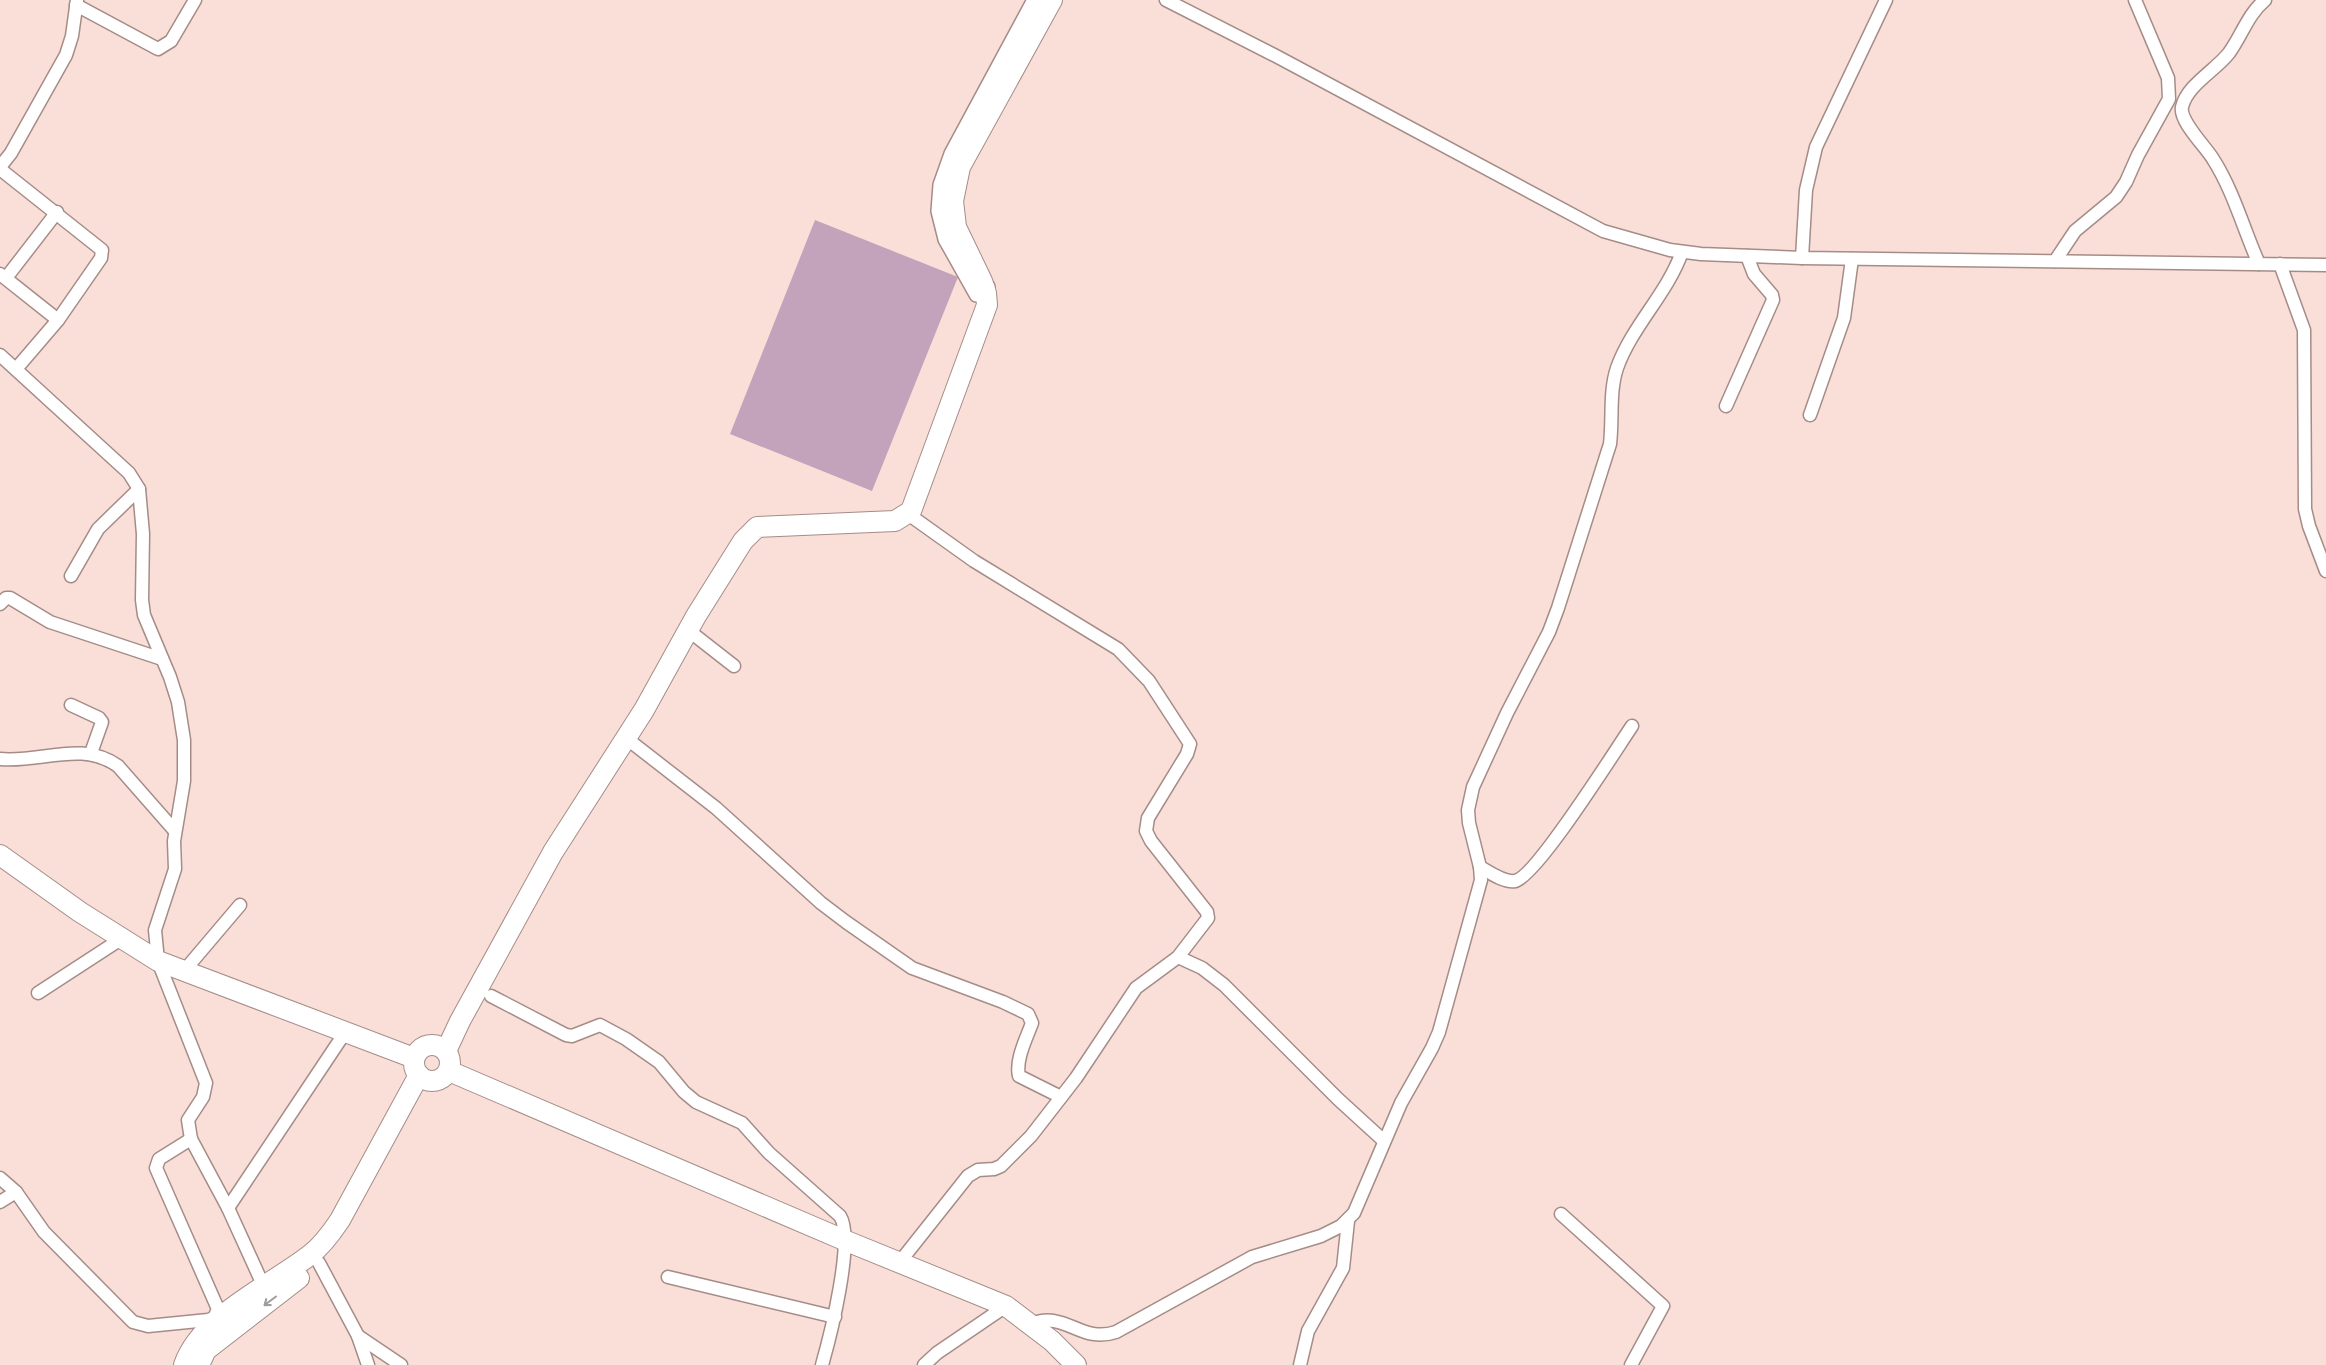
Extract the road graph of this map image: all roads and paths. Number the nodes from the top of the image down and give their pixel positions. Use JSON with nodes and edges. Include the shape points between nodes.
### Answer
{"nodes":[{"id":1,"x":194,"y":0,"type":"edge"},
{"id":2,"x":1035,"y":0,"type":"edge"},
{"id":3,"x":1041,"y":0,"type":"edge"},
{"id":4,"x":1052,"y":0,"type":"edge"},
{"id":5,"x":1058,"y":0,"type":"edge"},
{"id":6,"x":1166,"y":0,"type":"edge"},
{"id":7,"x":1886,"y":0,"type":"edge"},
{"id":8,"x":2135,"y":0,"type":"edge"},
{"id":9,"x":2265,"y":0,"type":"edge"},
{"id":10,"x":76,"y":2,"type":"edge"},
{"id":11,"x":0,"y":168,"type":"edge"},
{"id":12,"x":56,"y":212,"type":"junction"},
{"id":13,"x":1682,"y":252,"type":"junction"},
{"id":14,"x":1747,"y":256,"type":"junction"},
{"id":15,"x":1802,"y":258,"type":"junction"},
{"id":16,"x":1852,"y":259,"type":"junction"},
{"id":17,"x":2055,"y":261,"type":"junction"},
{"id":18,"x":2259,"y":264,"type":"junction"},
{"id":19,"x":2280,"y":264,"type":"junction"},
{"id":20,"x":2326,"y":265,"type":"edge"},
{"id":21,"x":3,"y":276,"type":"edge"},
{"id":22,"x":981,"y":289,"type":"junction"},
{"id":23,"x":58,"y":320,"type":"junction"},
{"id":24,"x":1,"y":359,"type":"edge"},
{"id":25,"x":16,"y":369,"type":"junction"},
{"id":26,"x":1726,"y":406,"type":"dead end"},
{"id":27,"x":1810,"y":416,"type":"dead end"},
{"id":28,"x":139,"y":489,"type":"junction"},
{"id":29,"x":908,"y":514,"type":"junction"},
{"id":30,"x":2326,"y":571,"type":"edge"},
{"id":31,"x":71,"y":576,"type":"dead end"},
{"id":32,"x":0,"y":604,"type":"edge"},
{"id":33,"x":688,"y":630,"type":"junction"},
{"id":34,"x":162,"y":660,"type":"junction"},
{"id":35,"x":734,"y":666,"type":"dead end"},
{"id":36,"x":71,"y":705,"type":"dead end"},
{"id":37,"x":1632,"y":726,"type":"dead end"},
{"id":38,"x":626,"y":738,"type":"junction"},
{"id":39,"x":91,"y":753,"type":"junction"},
{"id":40,"x":0,"y":759,"type":"edge"},
{"id":41,"x":175,"y":831,"type":"junction"},
{"id":42,"x":0,"y":855,"type":"edge"},
{"id":43,"x":1480,"y":867,"type":"junction"},
{"id":44,"x":240,"y":905,"type":"dead end"},
{"id":45,"x":121,"y":939,"type":"junction"},
{"id":46,"x":1178,"y":957,"type":"junction"},
{"id":47,"x":158,"y":961,"type":"junction"},
{"id":48,"x":184,"y":971,"type":"junction"},
{"id":49,"x":38,"y":992,"type":"dead end"},
{"id":50,"x":490,"y":996,"type":"dead end"},
{"id":51,"x":346,"y":1031,"type":"junction"},
{"id":52,"x":443,"y":1056,"type":"junction"},
{"id":53,"x":421,"y":1071,"type":"junction"},
{"id":54,"x":1061,"y":1096,"type":"junction"},
{"id":55,"x":191,"y":1139,"type":"junction"},
{"id":56,"x":1384,"y":1141,"type":"junction"},
{"id":57,"x":0,"y":1178,"type":"edge"},
{"id":58,"x":16,"y":1192,"type":"junction"},
{"id":59,"x":0,"y":1202,"type":"edge"},
{"id":60,"x":228,"y":1208,"type":"junction"},
{"id":61,"x":1561,"y":1214,"type":"dead end"},
{"id":62,"x":1348,"y":1220,"type":"junction"},
{"id":63,"x":844,"y":1240,"type":"junction"},
{"id":64,"x":899,"y":1262,"type":"junction"},
{"id":65,"x":319,"y":1263,"type":"junction"},
{"id":66,"x":668,"y":1277,"type":"dead end"},
{"id":67,"x":264,"y":1287,"type":"junction"},
{"id":68,"x":1006,"y":1306,"type":"junction"},
{"id":69,"x":835,"y":1317,"type":"junction"},
{"id":70,"x":1031,"y":1324,"type":"junction"},
{"id":71,"x":358,"y":1336,"type":"junction"},
{"id":72,"x":184,"y":1365,"type":"edge"},
{"id":73,"x":199,"y":1365,"type":"edge"},
{"id":74,"x":368,"y":1365,"type":"edge"},
{"id":75,"x":401,"y":1365,"type":"edge"},
{"id":76,"x":822,"y":1365,"type":"edge"},
{"id":77,"x":924,"y":1365,"type":"edge"},
{"id":78,"x":1076,"y":1365,"type":"edge"},
{"id":79,"x":1300,"y":1365,"type":"edge"},
{"id":80,"x":1631,"y":1365,"type":"edge"}],
"edges":[{"from":1,"to":10,"type":"street","via":[[171,41],[158,49]]},
{"from":2,"to":22,"type":"street","via":[[952,154],[941,185],[939,211],[946,239]]},
{"from":3,"to":22,"type":"main road","via":[[953,164],[948,180],[945,215],[949,231]]},
{"from":4,"to":22,"type":"main road","via":[[960,167],[953,201],[956,227]]},
{"from":5,"to":22,"type":"street","via":[[970,162],[964,181],[961,221],[986,273]]},
{"from":6,"to":13,"type":"street","via":[[1603,231]]},
{"from":7,"to":15,"type":"street","via":[[1816,147],[1806,190]]},
{"from":8,"to":17,"type":"street","via":[[2168,78],[2169,99],[2116,197],[2074,231]]},
{"from":9,"to":18,"type":"street","via":[[2255,8],[2227,55],[2190,93],[2182,107],[2186,122],[2214,160]]},
{"from":10,"to":11,"type":"street","via":[[66,55],[12,153]]},
{"from":11,"to":12,"type":"street"},
{"from":12,"to":21,"type":"street"},
{"from":12,"to":23,"type":"street","via":[[100,246],[103,254]]},
{"from":13,"to":14,"type":"street"},
{"from":13,"to":43,"type":"street","via":[[1666,286],[1618,366],[1613,388],[1610,444],[1558,608],[1473,787],[1469,823]]},
{"from":14,"to":15,"type":"street"},
{"from":14,"to":26,"type":"street","via":[[1754,274],[1773,300]]},
{"from":15,"to":16,"type":"street"},
{"from":16,"to":17,"type":"street"},
{"from":16,"to":27,"type":"street","via":[[1844,318]]},
{"from":17,"to":18,"type":"street"},
{"from":18,"to":19,"type":"street"},
{"from":19,"to":20,"type":"street"},
{"from":19,"to":30,"type":"street","via":[[2304,330],[2306,509]]},
{"from":21,"to":23,"type":"street"},
{"from":22,"to":29,"type":"main road","via":[[987,304]]},
{"from":22,"to":52,"type":"main road","via":[[973,320],[905,496],[889,508],[768,514],[751,519],[736,532],[539,853]]},
{"from":23,"to":25,"type":"street"},
{"from":24,"to":25,"type":"street"},
{"from":25,"to":28,"type":"street","via":[[129,473]]},
{"from":28,"to":31,"type":"street","via":[[98,529]]},
{"from":28,"to":34,"type":"street","via":[[142,600],[147,623]]},
{"from":29,"to":33,"type":"main road","via":[[895,520],[757,527],[743,541]]},
{"from":29,"to":46,"type":"street","via":[[974,560],[1118,649],[1149,681],[1188,739],[1187,754],[1146,825],[1151,841],[1207,912],[1207,921]]},
{"from":32,"to":34,"type":"street","via":[[10,598],[50,622]]},
{"from":33,"to":35,"type":"street"},
{"from":33,"to":38,"type":"main road"},
{"from":34,"to":41,"type":"street","via":[[178,702],[184,740],[184,780]]},
{"from":36,"to":39,"type":"street","via":[[102,722]]},
{"from":37,"to":43,"type":"street","via":[[1528,874],[1510,881]]},
{"from":38,"to":52,"type":"main road","via":[[553,852]]},
{"from":38,"to":54,"type":"street","via":[[716,808],[821,903],[912,968],[1028,1014],[1032,1022],[1019,1076]]},
{"from":39,"to":40,"type":"street","via":[[28,760]]},
{"from":39,"to":41,"type":"street","via":[[118,766]]},
{"from":41,"to":47,"type":"street","via":[[175,869],[156,930]]},
{"from":42,"to":45,"type":"main road"},
{"from":43,"to":56,"type":"street","via":[[1478,892],[1439,1032]]},
{"from":44,"to":48,"type":"street"},
{"from":45,"to":47,"type":"main road"},
{"from":45,"to":49,"type":"street"},
{"from":46,"to":54,"type":"street","via":[[1136,988]]},
{"from":46,"to":56,"type":"street","via":[[1202,968],[1224,985]]},
{"from":47,"to":48,"type":"main road"},
{"from":47,"to":55,"type":"street","via":[[206,1083],[203,1097],[188,1120]]},
{"from":48,"to":51,"type":"main road"},
{"from":50,"to":63,"type":"street","via":[[566,1035],[572,1036],[600,1025],[626,1039],[659,1062],[696,1102],[742,1123],[769,1153],[840,1216],[844,1222]]},
{"from":51,"to":53,"type":"main road"},
{"from":51,"to":60,"type":"street"},
{"from":52,"to":53,"type":"main road","via":[[438,1080]]},
{"from":52,"to":53,"type":"main road","via":[[422,1048]]},
{"from":52,"to":63,"type":"main road"},
{"from":53,"to":65,"type":"main road","via":[[358,1214],[330,1255]]},
{"from":53,"to":67,"type":"main road","via":[[327,1238],[312,1254]]},
{"from":54,"to":64,"type":"street","via":[[1001,1166],[978,1170],[968,1176]]},
{"from":55,"to":58,"type":"street","via":[[159,1159],[156,1168],[218,1309],[214,1318],[208,1320],[148,1326],[132,1322],[44,1232]]},
{"from":55,"to":60,"type":"street"},
{"from":56,"to":62,"type":"street","via":[[1354,1213]]},
{"from":57,"to":58,"type":"street"},
{"from":58,"to":59,"type":"street"},
{"from":60,"to":67,"type":"street"},
{"from":61,"to":80,"type":"street","via":[[1663,1306]]},
{"from":62,"to":70,"type":"street","via":[[1321,1236],[1252,1257],[1111,1334],[1088,1334],[1049,1318]]},
{"from":62,"to":79,"type":"street","via":[[1340,1275],[1308,1331]]},
{"from":63,"to":64,"type":"main road"},
{"from":63,"to":69,"type":"street"},
{"from":64,"to":68,"type":"main road"},
{"from":65,"to":71,"type":"street"},
{"from":65,"to":73,"type":"main road","one_way":true,"via":[[206,1350]]},
{"from":66,"to":69,"type":"street"},
{"from":67,"to":72,"type":"main road","via":[[198,1337]]},
{"from":68,"to":70,"type":"main road"},
{"from":68,"to":77,"type":"street"},
{"from":69,"to":76,"type":"street"},
{"from":70,"to":78,"type":"main road"},
{"from":71,"to":74,"type":"street"},
{"from":71,"to":75,"type":"street"}]}
